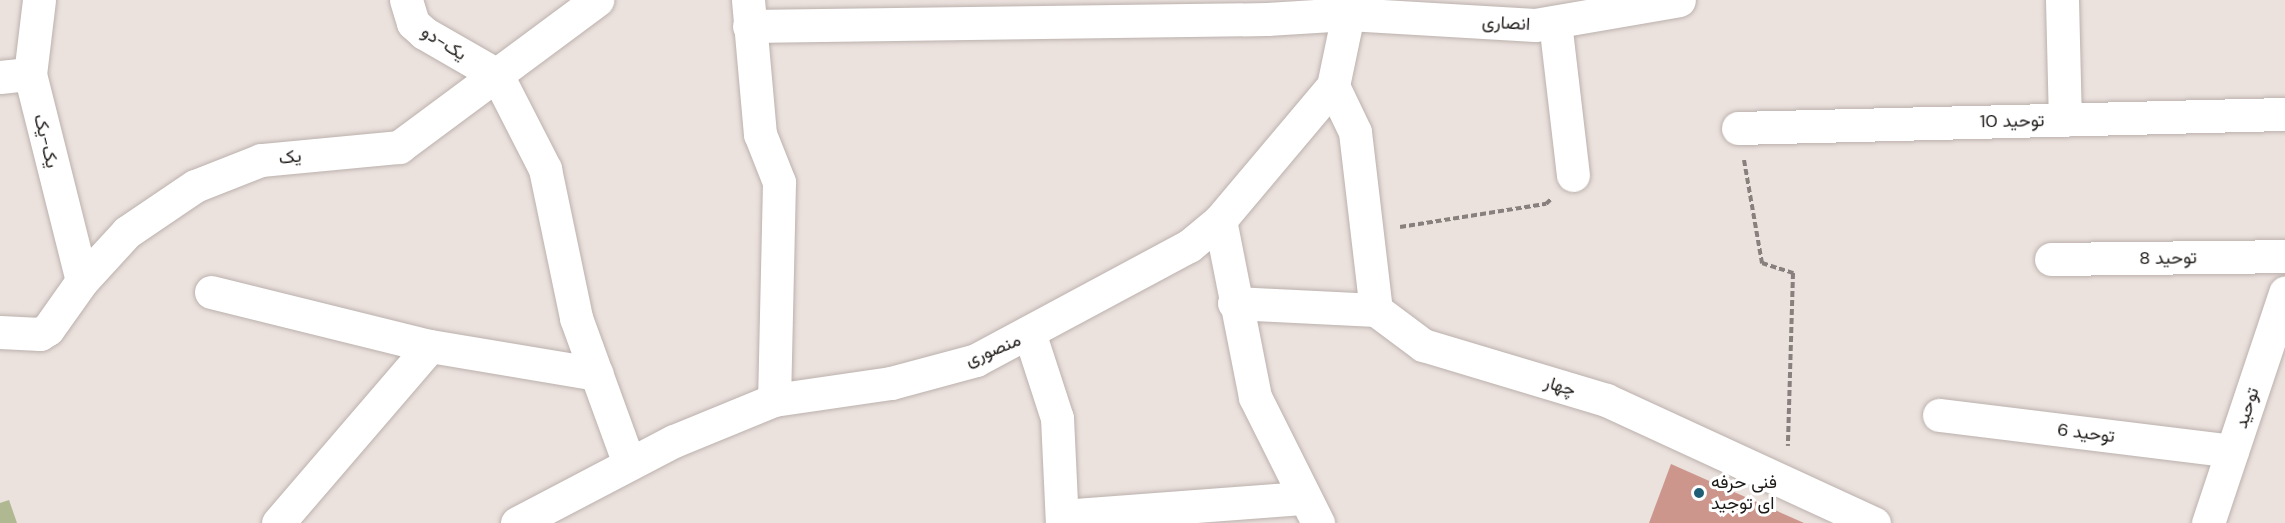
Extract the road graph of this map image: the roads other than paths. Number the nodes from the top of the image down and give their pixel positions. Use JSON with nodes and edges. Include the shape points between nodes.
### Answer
{"nodes":[{"id":1,"x":39,"y":0,"type":"edge"},
{"id":2,"x":406,"y":0,"type":"edge"},
{"id":3,"x":597,"y":0,"type":"edge"},
{"id":4,"x":1679,"y":0,"type":"edge"},
{"id":5,"x":2062,"y":0,"type":"edge"},
{"id":6,"x":1350,"y":5,"type":"edge"},
{"id":7,"x":1001,"y":11,"type":"edge"},
{"id":8,"x":749,"y":13,"type":"edge"},
{"id":9,"x":1555,"y":22,"type":"junction"},
{"id":10,"x":497,"y":75,"type":"junction"},
{"id":11,"x":15,"y":76,"type":"edge"},
{"id":12,"x":1333,"y":86,"type":"junction"},
{"id":13,"x":2285,"y":114,"type":"edge"},
{"id":14,"x":2065,"y":120,"type":"junction"},
{"id":15,"x":1738,"y":128,"type":"road end"},
{"id":16,"x":1573,"y":176,"type":"road end"},
{"id":17,"x":1220,"y":220,"type":"junction"},
{"id":18,"x":2285,"y":256,"type":"edge"},
{"id":19,"x":2051,"y":259,"type":"dead end"},
{"id":20,"x":82,"y":281,"type":"junction"},
{"id":21,"x":211,"y":292,"type":"dead end"},
{"id":22,"x":2285,"y":293,"type":"edge"},
{"id":23,"x":1234,"y":303,"type":"junction"},
{"id":24,"x":1376,"y":310,"type":"junction"},
{"id":25,"x":2280,"y":326,"type":"edge"},
{"id":26,"x":0,"y":332,"type":"edge"},
{"id":27,"x":1030,"y":336,"type":"junction"},
{"id":28,"x":430,"y":346,"type":"junction"},
{"id":29,"x":597,"y":374,"type":"junction"},
{"id":30,"x":774,"y":400,"type":"junction"},
{"id":31,"x":1939,"y":415,"type":"dead end"},
{"id":32,"x":2232,"y":451,"type":"junction"},
{"id":33,"x":629,"y":464,"type":"junction"},
{"id":34,"x":1310,"y":510,"type":"edge"},
{"id":35,"x":560,"y":512,"type":"edge"},
{"id":36,"x":1062,"y":519,"type":"edge"},
{"id":37,"x":278,"y":523,"type":"edge"},
{"id":38,"x":517,"y":523,"type":"edge"},
{"id":39,"x":1874,"y":523,"type":"edge"},
{"id":40,"x":2208,"y":523,"type":"edge"}],
"edges":[{"from":1,"to":11,"type":"street","name":"یک-یک"},
{"from":2,"to":10,"type":"street","name":"یک-دو","via":[[412,23],[424,33]]},
{"from":3,"to":10,"type":"street","name":"یک"},
{"from":4,"to":9,"type":"street","name":"انصاری"},
{"from":5,"to":14,"type":"street"},
{"from":6,"to":7,"type":"street","name":"انصاری"},
{"from":6,"to":9,"type":"street","name":"انصاری"},
{"from":6,"to":12,"type":"street","name":"منصوری"},
{"from":7,"to":8,"type":"street","name":"انصاری"},
{"from":8,"to":30,"type":"street","via":[[760,134],[779,182]]},
{"from":9,"to":16,"type":"street"},
{"from":10,"to":20,"type":"street","name":"یک","via":[[388,152],[261,160],[195,186],[127,232]]},
{"from":10,"to":29,"type":"street","via":[[545,169],[576,318]]},
{"from":11,"to":20,"type":"street","name":"یک-یک"},
{"from":12,"to":17,"type":"street","name":"منصوری"},
{"from":12,"to":24,"type":"street","via":[[1355,132]]},
{"from":13,"to":14,"type":"street","name":"توحید 10"},
{"from":14,"to":15,"type":"street","name":"توحید 10"},
{"from":17,"to":23,"type":"street"},
{"from":17,"to":27,"type":"street","name":"منصوری","via":[[1189,246]]},
{"from":18,"to":19,"type":"street","name":"توحید 8"},
{"from":20,"to":26,"type":"street","name":"یک","via":[[48,329],[40,334]]},
{"from":21,"to":28,"type":"street"},
{"from":22,"to":25,"type":"street","name":"توحید"},
{"from":23,"to":24,"type":"street"},
{"from":23,"to":34,"type":"street","via":[[1255,397]]},
{"from":24,"to":39,"type":"street","name":"چهار","via":[[1423,345],[1606,400]]},
{"from":25,"to":32,"type":"street","name":"توحید"},
{"from":27,"to":30,"type":"street","name":"منصوری","via":[[976,360],[891,383]]},
{"from":27,"to":36,"type":"street","via":[[1057,418]]},
{"from":28,"to":29,"type":"street"},
{"from":28,"to":37,"type":"street"},
{"from":29,"to":33,"type":"street"},
{"from":30,"to":33,"type":"street","name":"منصوری"},
{"from":31,"to":32,"type":"street","name":"توحید 6"},
{"from":32,"to":40,"type":"street","name":"توحید"},
{"from":33,"to":35,"type":"street","name":"منصوری"},
{"from":34,"to":36,"type":"street"},
{"from":35,"to":38,"type":"street","name":"منصوری"}]}
